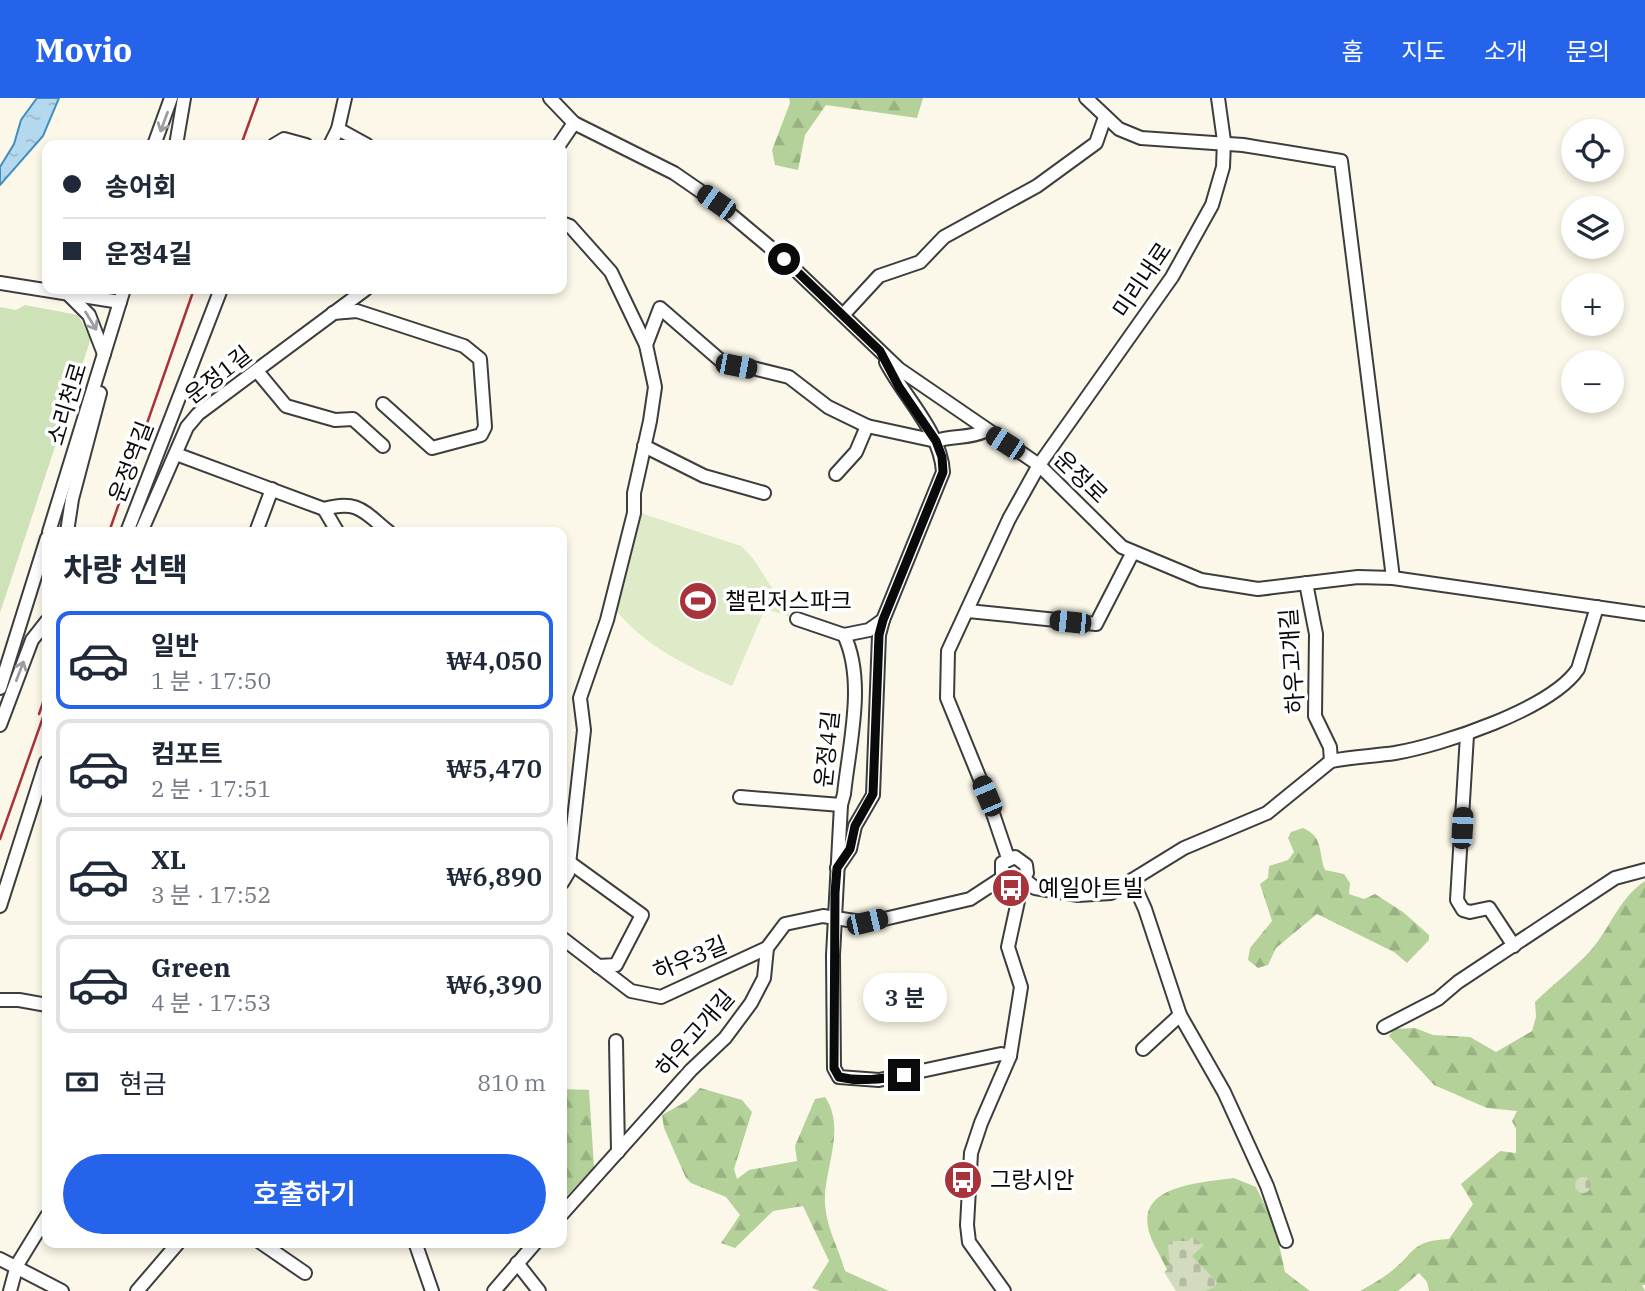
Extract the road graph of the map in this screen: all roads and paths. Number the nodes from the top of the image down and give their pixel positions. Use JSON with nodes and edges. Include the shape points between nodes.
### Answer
{"nodes":[{"id":1,"x":171,"y":98,"type":"edge"},
{"id":2,"x":184,"y":98,"type":"edge"},
{"id":3,"x":345,"y":98,"type":"edge"},
{"id":4,"x":550,"y":98,"type":"edge"},
{"id":5,"x":1086,"y":98,"type":"edge"},
{"id":6,"x":1218,"y":98,"type":"edge"},
{"id":7,"x":1105,"y":117,"type":"junction"},
{"id":8,"x":574,"y":123,"type":"junction"},
{"id":9,"x":338,"y":129,"type":"junction"},
{"id":10,"x":156,"y":140,"type":"edge"},
{"id":11,"x":177,"y":140,"type":"edge"},
{"id":12,"x":332,"y":140,"type":"edge"},
{"id":13,"x":358,"y":140,"type":"edge"},
{"id":14,"x":562,"y":140,"type":"edge"},
{"id":15,"x":1224,"y":144,"type":"junction"},
{"id":16,"x":567,"y":225,"type":"edge"},
{"id":17,"x":0,"y":283,"type":"edge"},
{"id":18,"x":42,"y":290,"type":"edge"},
{"id":19,"x":68,"y":294,"type":"joint"},
{"id":20,"x":219,"y":294,"type":"edge"},
{"id":21,"x":359,"y":294,"type":"edge"},
{"id":22,"x":122,"y":295,"type":"edge"},
{"id":23,"x":333,"y":313,"type":"junction"},
{"id":24,"x":843,"y":315,"type":"junction"},
{"id":25,"x":113,"y":324,"type":"junction"},
{"id":26,"x":646,"y":345,"type":"junction"},
{"id":27,"x":880,"y":351,"type":"junction"},
{"id":28,"x":104,"y":354,"type":"junction"},
{"id":29,"x":257,"y":371,"type":"junction"},
{"id":30,"x":383,"y":404,"type":"dead end"},
{"id":31,"x":867,"y":426,"type":"junction"},
{"id":32,"x":985,"y":430,"type":"junction"},
{"id":33,"x":936,"y":441,"type":"junction"},
{"id":34,"x":383,"y":446,"type":"dead end"},
{"id":35,"x":644,"y":446,"type":"junction"},
{"id":36,"x":176,"y":454,"type":"junction"},
{"id":37,"x":1039,"y":465,"type":"junction"},
{"id":38,"x":836,"y":474,"type":"dead end"},
{"id":39,"x":272,"y":489,"type":"junction"},
{"id":40,"x":764,"y":493,"type":"dead end"},
{"id":41,"x":324,"y":509,"type":"junction"},
{"id":42,"x":51,"y":527,"type":"edge"},
{"id":43,"x":68,"y":527,"type":"edge"},
{"id":44,"x":129,"y":527,"type":"edge"},
{"id":45,"x":143,"y":527,"type":"edge"},
{"id":46,"x":258,"y":527,"type":"edge"},
{"id":47,"x":335,"y":527,"type":"edge"},
{"id":48,"x":383,"y":527,"type":"edge"},
{"id":49,"x":1133,"y":552,"type":"junction"},
{"id":50,"x":42,"y":554,"type":"edge"},
{"id":51,"x":1393,"y":578,"type":"junction"},
{"id":52,"x":1306,"y":583,"type":"junction"},
{"id":53,"x":1597,"y":607,"type":"junction"},
{"id":54,"x":968,"y":611,"type":"junction"},
{"id":55,"x":1645,"y":614,"type":"edge"},
{"id":56,"x":797,"y":619,"type":"dead end"},
{"id":57,"x":883,"y":620,"type":"junction"},
{"id":58,"x":42,"y":627,"type":"edge"},
{"id":59,"x":844,"y":635,"type":"junction"},
{"id":60,"x":0,"y":688,"type":"edge"},
{"id":61,"x":0,"y":726,"type":"edge"},
{"id":62,"x":1467,"y":735,"type":"junction"},
{"id":63,"x":1331,"y":761,"type":"junction"},
{"id":64,"x":42,"y":777,"type":"edge"},
{"id":65,"x":740,"y":797,"type":"dead end"},
{"id":66,"x":841,"y":805,"type":"junction"},
{"id":67,"x":1008,"y":858,"type":"junction"},
{"id":68,"x":569,"y":862,"type":"junction"},
{"id":69,"x":567,"y":868,"type":"edge"},
{"id":70,"x":837,"y":868,"type":"junction"},
{"id":71,"x":1645,"y":870,"type":"edge"},
{"id":72,"x":1002,"y":878,"type":"junction"},
{"id":73,"x":1132,"y":880,"type":"junction"},
{"id":74,"x":1020,"y":881,"type":"junction"},
{"id":75,"x":1,"y":903,"type":"edge"},
{"id":76,"x":834,"y":918,"type":"junction"},
{"id":77,"x":567,"y":943,"type":"edge"},
{"id":78,"x":1514,"y":946,"type":"junction"},
{"id":79,"x":767,"y":948,"type":"junction"},
{"id":80,"x":598,"y":966,"type":"junction"},
{"id":81,"x":0,"y":1000,"type":"edge"},
{"id":82,"x":42,"y":1004,"type":"edge"},
{"id":83,"x":1180,"y":1015,"type":"junction"},
{"id":84,"x":1384,"y":1027,"type":"dead end"},
{"id":85,"x":616,"y":1041,"type":"dead end"},
{"id":86,"x":1143,"y":1049,"type":"dead end"},
{"id":87,"x":1010,"y":1056,"type":"junction"},
{"id":88,"x":618,"y":1152,"type":"junction"},
{"id":89,"x":567,"y":1208,"type":"edge"},
{"id":90,"x":42,"y":1224,"type":"edge"},
{"id":91,"x":1286,"y":1241,"type":"dead end"},
{"id":92,"x":174,"y":1248,"type":"edge"},
{"id":93,"x":269,"y":1248,"type":"edge"},
{"id":94,"x":417,"y":1248,"type":"edge"},
{"id":95,"x":531,"y":1248,"type":"edge"},
{"id":96,"x":0,"y":1259,"type":"edge"},
{"id":97,"x":517,"y":1263,"type":"junction"},
{"id":98,"x":17,"y":1265,"type":"junction"},
{"id":99,"x":305,"y":1273,"type":"dead end"},
{"id":100,"x":10,"y":1291,"type":"edge"},
{"id":101,"x":62,"y":1291,"type":"edge"},
{"id":102,"x":137,"y":1291,"type":"edge"},
{"id":103,"x":432,"y":1291,"type":"edge"},
{"id":104,"x":494,"y":1291,"type":"edge"},
{"id":105,"x":539,"y":1291,"type":"edge"},
{"id":106,"x":1004,"y":1291,"type":"edge"}],
"edges":[{"from":1,"to":10,"type":"street","one_way":true},
{"from":2,"to":11,"type":"street"},
{"from":3,"to":9,"type":"street"},
{"from":4,"to":8,"type":"street","name":"운정로"},
{"from":5,"to":7,"type":"street"},
{"from":6,"to":15,"type":"street","name":"미리내로"},
{"from":7,"to":15,"type":"street","via":[[1119,129],[1142,138]]},
{"from":7,"to":24,"type":"street","via":[[1096,143],[1037,186],[944,237],[920,262],[879,276]]},
{"from":8,"to":14,"type":"street"},
{"from":8,"to":24,"type":"street","name":"운정로","via":[[674,173],[716,202]]},
{"from":9,"to":12,"type":"street"},
{"from":9,"to":13,"type":"street"},
{"from":15,"to":37,"type":"street","name":"미리내로","via":[[1212,205],[1196,237]]},
{"from":15,"to":51,"type":"street","via":[[1341,162]]},
{"from":16,"to":26,"type":"street","via":[[611,272]]},
{"from":17,"to":18,"type":"street"},
{"from":19,"to":22,"type":"street"},
{"from":19,"to":28,"type":"street","one_way":true,"via":[[89,315]]},
{"from":20,"to":44,"type":"street","name":"운정역길"},
{"from":21,"to":23,"type":"street","name":"운정1길"},
{"from":22,"to":25,"type":"street","name":"소리천로"},
{"from":23,"to":29,"type":"street","name":"운정1길"},
{"from":23,"to":30,"type":"street","via":[[357,311],[464,346],[480,359],[485,427],[481,435],[432,448]]},
{"from":24,"to":27,"type":"street","name":"운정로"},
{"from":25,"to":28,"type":"street","name":"소리천로"},
{"from":25,"to":43,"type":"street"},
{"from":26,"to":31,"type":"street","via":[[660,308],[720,360],[789,377],[828,407]]},
{"from":26,"to":35,"type":"street","via":[[655,387]]},
{"from":27,"to":32,"type":"street","name":"운정로"},
{"from":27,"to":33,"type":"street","name":"운정4길"},
{"from":28,"to":42,"type":"street","name":"소리천로"},
{"from":29,"to":34,"type":"street","via":[[286,406],[335,420],[353,419]]},
{"from":29,"to":36,"type":"street","name":"운정1길","via":[[198,414]]},
{"from":31,"to":33,"type":"street"},
{"from":31,"to":38,"type":"street","via":[[856,452]]},
{"from":32,"to":33,"type":"street"},
{"from":32,"to":37,"type":"street","name":"운정로"},
{"from":33,"to":57,"type":"street","name":"운정4길","via":[[943,472]]},
{"from":35,"to":40,"type":"street","via":[[704,476]]},
{"from":35,"to":68,"type":"street","via":[[634,513],[607,620],[580,698],[583,751]]},
{"from":36,"to":39,"type":"street"},
{"from":36,"to":45,"type":"street","name":"운정1길"},
{"from":37,"to":49,"type":"street","name":"운정로","via":[[1122,547]]},
{"from":37,"to":54,"type":"street","name":"미리내로"},
{"from":39,"to":41,"type":"street"},
{"from":39,"to":46,"type":"street"},
{"from":41,"to":47,"type":"street"},
{"from":41,"to":48,"type":"street","via":[[356,505]]},
{"from":49,"to":52,"type":"street","name":"운정로","via":[[1201,580],[1258,589]]},
{"from":49,"to":54,"type":"street","via":[[1096,624]]},
{"from":50,"to":60,"type":"street"},
{"from":51,"to":52,"type":"street","name":"운정로"},
{"from":51,"to":53,"type":"street","name":"운정로"},
{"from":52,"to":63,"type":"street","name":"하우고개길","via":[[1315,634],[1315,716],[1330,747]]},
{"from":53,"to":55,"type":"street","name":"운정로"},
{"from":53,"to":62,"type":"street","via":[[1572,677],[1526,709]]},
{"from":54,"to":67,"type":"street","name":"미리내로","via":[[948,651],[947,698]]},
{"from":56,"to":59,"type":"street"},
{"from":57,"to":59,"type":"street","via":[[869,630]]},
{"from":57,"to":70,"type":"street","name":"운정4길","via":[[873,794]]},
{"from":61,"to":58,"type":"street","one_way":true,"via":[[32,640]]},
{"from":59,"to":66,"type":"street","name":"운정4길","via":[[853,654],[854,691]]},
{"from":62,"to":63,"type":"street","via":[[1397,752]]},
{"from":62,"to":78,"type":"street","via":[[1457,900],[1470,912],[1489,908]]},
{"from":63,"to":73,"type":"street","via":[[1267,813],[1184,848]]},
{"from":64,"to":75,"type":"street"},
{"from":65,"to":66,"type":"street"},
{"from":66,"to":70,"type":"street","name":"운정4길"},
{"from":67,"to":72,"type":"street","via":[[1002,863]]},
{"from":67,"to":74,"type":"street","via":[[1026,865]]},
{"from":68,"to":69,"type":"street"},
{"from":68,"to":80,"type":"street","via":[[642,915],[616,965]]},
{"from":70,"to":76,"type":"street","name":"운정4길"},
{"from":71,"to":78,"type":"street","via":[[1615,878]]},
{"from":72,"to":74,"type":"street"},
{"from":72,"to":76,"type":"street","via":[[970,899],[867,922]]},
{"from":73,"to":74,"type":"street","via":[[1111,894],[1078,895]]},
{"from":73,"to":83,"type":"street"},
{"from":74,"to":87,"type":"street","via":[[1008,947],[1021,987]]},
{"from":76,"to":79,"type":"street","via":[[785,924]]},
{"from":76,"to":87,"type":"street","name":"운정4길","via":[[834,1068],[839,1077],[879,1080],[1001,1054]]},
{"from":77,"to":80,"type":"street","name":"하우3길"},
{"from":78,"to":84,"type":"street","via":[[1438,999]]},
{"from":79,"to":80,"type":"street","name":"하우3길","via":[[661,998],[631,991]]},
{"from":79,"to":88,"type":"street","name":"하우고개길","via":[[764,978],[751,1003],[725,1038]]},
{"from":81,"to":82,"type":"street"},
{"from":83,"to":86,"type":"street"},
{"from":83,"to":91,"type":"street","via":[[1224,1092],[1267,1186]]},
{"from":85,"to":88,"type":"street"},
{"from":87,"to":106,"type":"street","via":[[971,1153],[967,1225],[969,1242]]},
{"from":88,"to":89,"type":"street","name":"하우고개길"},
{"from":90,"to":98,"type":"street"},
{"from":92,"to":102,"type":"street"},
{"from":93,"to":99,"type":"street"},
{"from":94,"to":103,"type":"street"},
{"from":95,"to":97,"type":"street"},
{"from":96,"to":98,"type":"street"},
{"from":97,"to":104,"type":"street"},
{"from":97,"to":105,"type":"street"},
{"from":98,"to":100,"type":"street"},
{"from":98,"to":101,"type":"street"}]}
